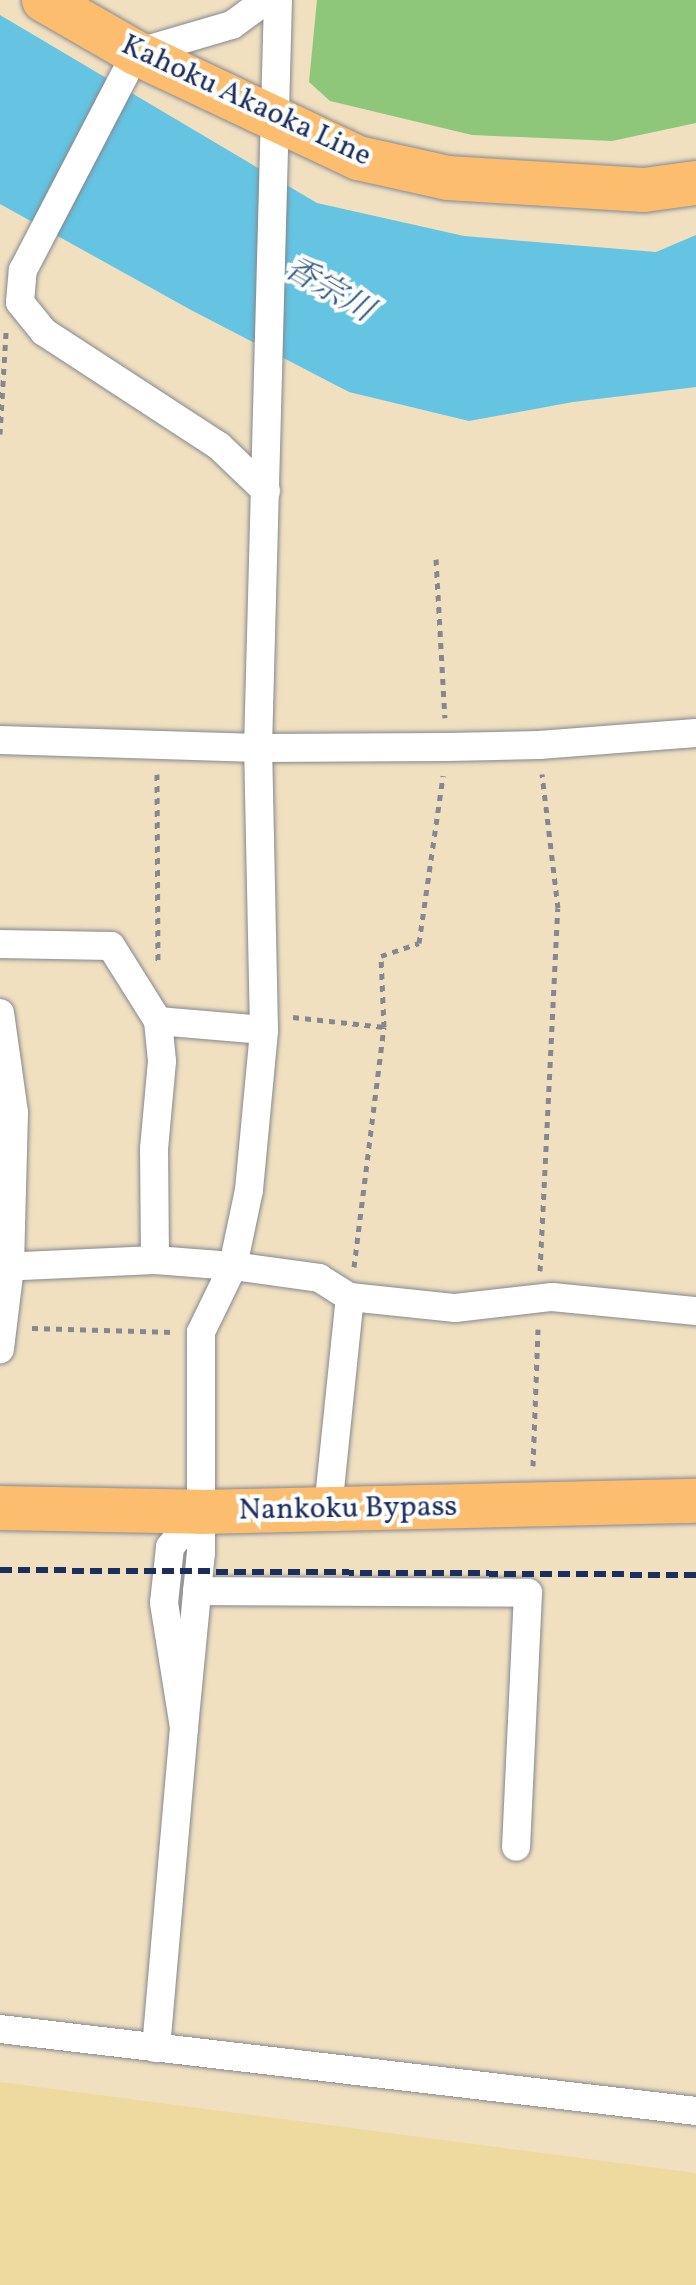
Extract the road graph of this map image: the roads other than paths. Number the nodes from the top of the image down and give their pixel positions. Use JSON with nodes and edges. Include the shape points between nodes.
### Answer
{"nodes":[{"id":1,"x":44,"y":0,"type":"edge"},
{"id":2,"x":266,"y":0,"type":"edge"},
{"id":3,"x":278,"y":0,"type":"edge"},
{"id":4,"x":130,"y":62,"type":"junction"},
{"id":5,"x":274,"y":134,"type":"junction"},
{"id":6,"x":696,"y":183,"type":"edge"},
{"id":7,"x":266,"y":491,"type":"junction"},
{"id":8,"x":696,"y":733,"type":"edge"},
{"id":9,"x":0,"y":740,"type":"edge"},
{"id":10,"x":258,"y":748,"type":"junction"},
{"id":11,"x":0,"y":944,"type":"edge"},
{"id":12,"x":0,"y":1013,"type":"edge"},
{"id":13,"x":158,"y":1021,"type":"junction"},
{"id":14,"x":263,"y":1022,"type":"junction"},
{"id":15,"x":155,"y":1260,"type":"junction"},
{"id":16,"x":233,"y":1266,"type":"junction"},
{"id":17,"x":5,"y":1267,"type":"edge"},
{"id":18,"x":350,"y":1297,"type":"junction"},
{"id":19,"x":696,"y":1311,"type":"edge"},
{"id":20,"x":1,"y":1338,"type":"edge"},
{"id":21,"x":696,"y":1501,"type":"edge"},
{"id":22,"x":0,"y":1508,"type":"edge"},
{"id":23,"x":328,"y":1509,"type":"junction"},
{"id":24,"x":200,"y":1512,"type":"junction"},
{"id":25,"x":197,"y":1591,"type":"junction"},
{"id":26,"x":184,"y":1728,"type":"junction"},
{"id":27,"x":516,"y":1847,"type":"dead end"},
{"id":28,"x":0,"y":2029,"type":"edge"},
{"id":29,"x":156,"y":2048,"type":"junction"},
{"id":30,"x":696,"y":2111,"type":"edge"}],
"edges":[{"from":1,"to":4,"type":"main road","name":"Kahoku Akaoka Line"},
{"from":2,"to":4,"type":"street","via":[[232,25]]},
{"from":3,"to":5,"type":"street"},
{"from":4,"to":5,"type":"main road","name":"Kahoku Akaoka Line"},
{"from":4,"to":7,"type":"street","via":[[23,270],[20,302],[44,332],[219,446]]},
{"from":5,"to":6,"type":"main road","name":"Kahoku Akaoka Line","via":[[448,178],[644,190]]},
{"from":5,"to":7,"type":"street"},
{"from":7,"to":10,"type":"street"},
{"from":8,"to":10,"type":"street","via":[[539,745]]},
{"from":9,"to":10,"type":"street"},
{"from":10,"to":14,"type":"street"},
{"from":11,"to":13,"type":"street","via":[[111,946]]},
{"from":12,"to":17,"type":"street","via":[[14,1113]]},
{"from":13,"to":14,"type":"street"},
{"from":13,"to":15,"type":"street","via":[[162,1061],[154,1149]]},
{"from":14,"to":16,"type":"street","via":[[249,1190]]},
{"from":15,"to":16,"type":"street"},
{"from":15,"to":17,"type":"street"},
{"from":16,"to":18,"type":"street","via":[[319,1278]]},
{"from":16,"to":24,"type":"street","via":[[201,1332]]},
{"from":17,"to":20,"type":"street"},
{"from":18,"to":19,"type":"street","via":[[455,1308],[539,1299]]},
{"from":18,"to":23,"type":"street"},
{"from":21,"to":23,"type":"main road","name":"Nankoku Bypass"},
{"from":22,"to":24,"type":"main road","name":"Nankoku Bypass"},
{"from":23,"to":24,"type":"main road","name":"Nankoku Bypass"},
{"from":24,"to":25,"type":"street"},
{"from":24,"to":26,"type":"street","via":[[170,1547],[164,1603]]},
{"from":25,"to":26,"type":"street"},
{"from":25,"to":27,"type":"street","via":[[528,1593]]},
{"from":26,"to":29,"type":"street"},
{"from":28,"to":29,"type":"street"},
{"from":29,"to":30,"type":"street"}]}
